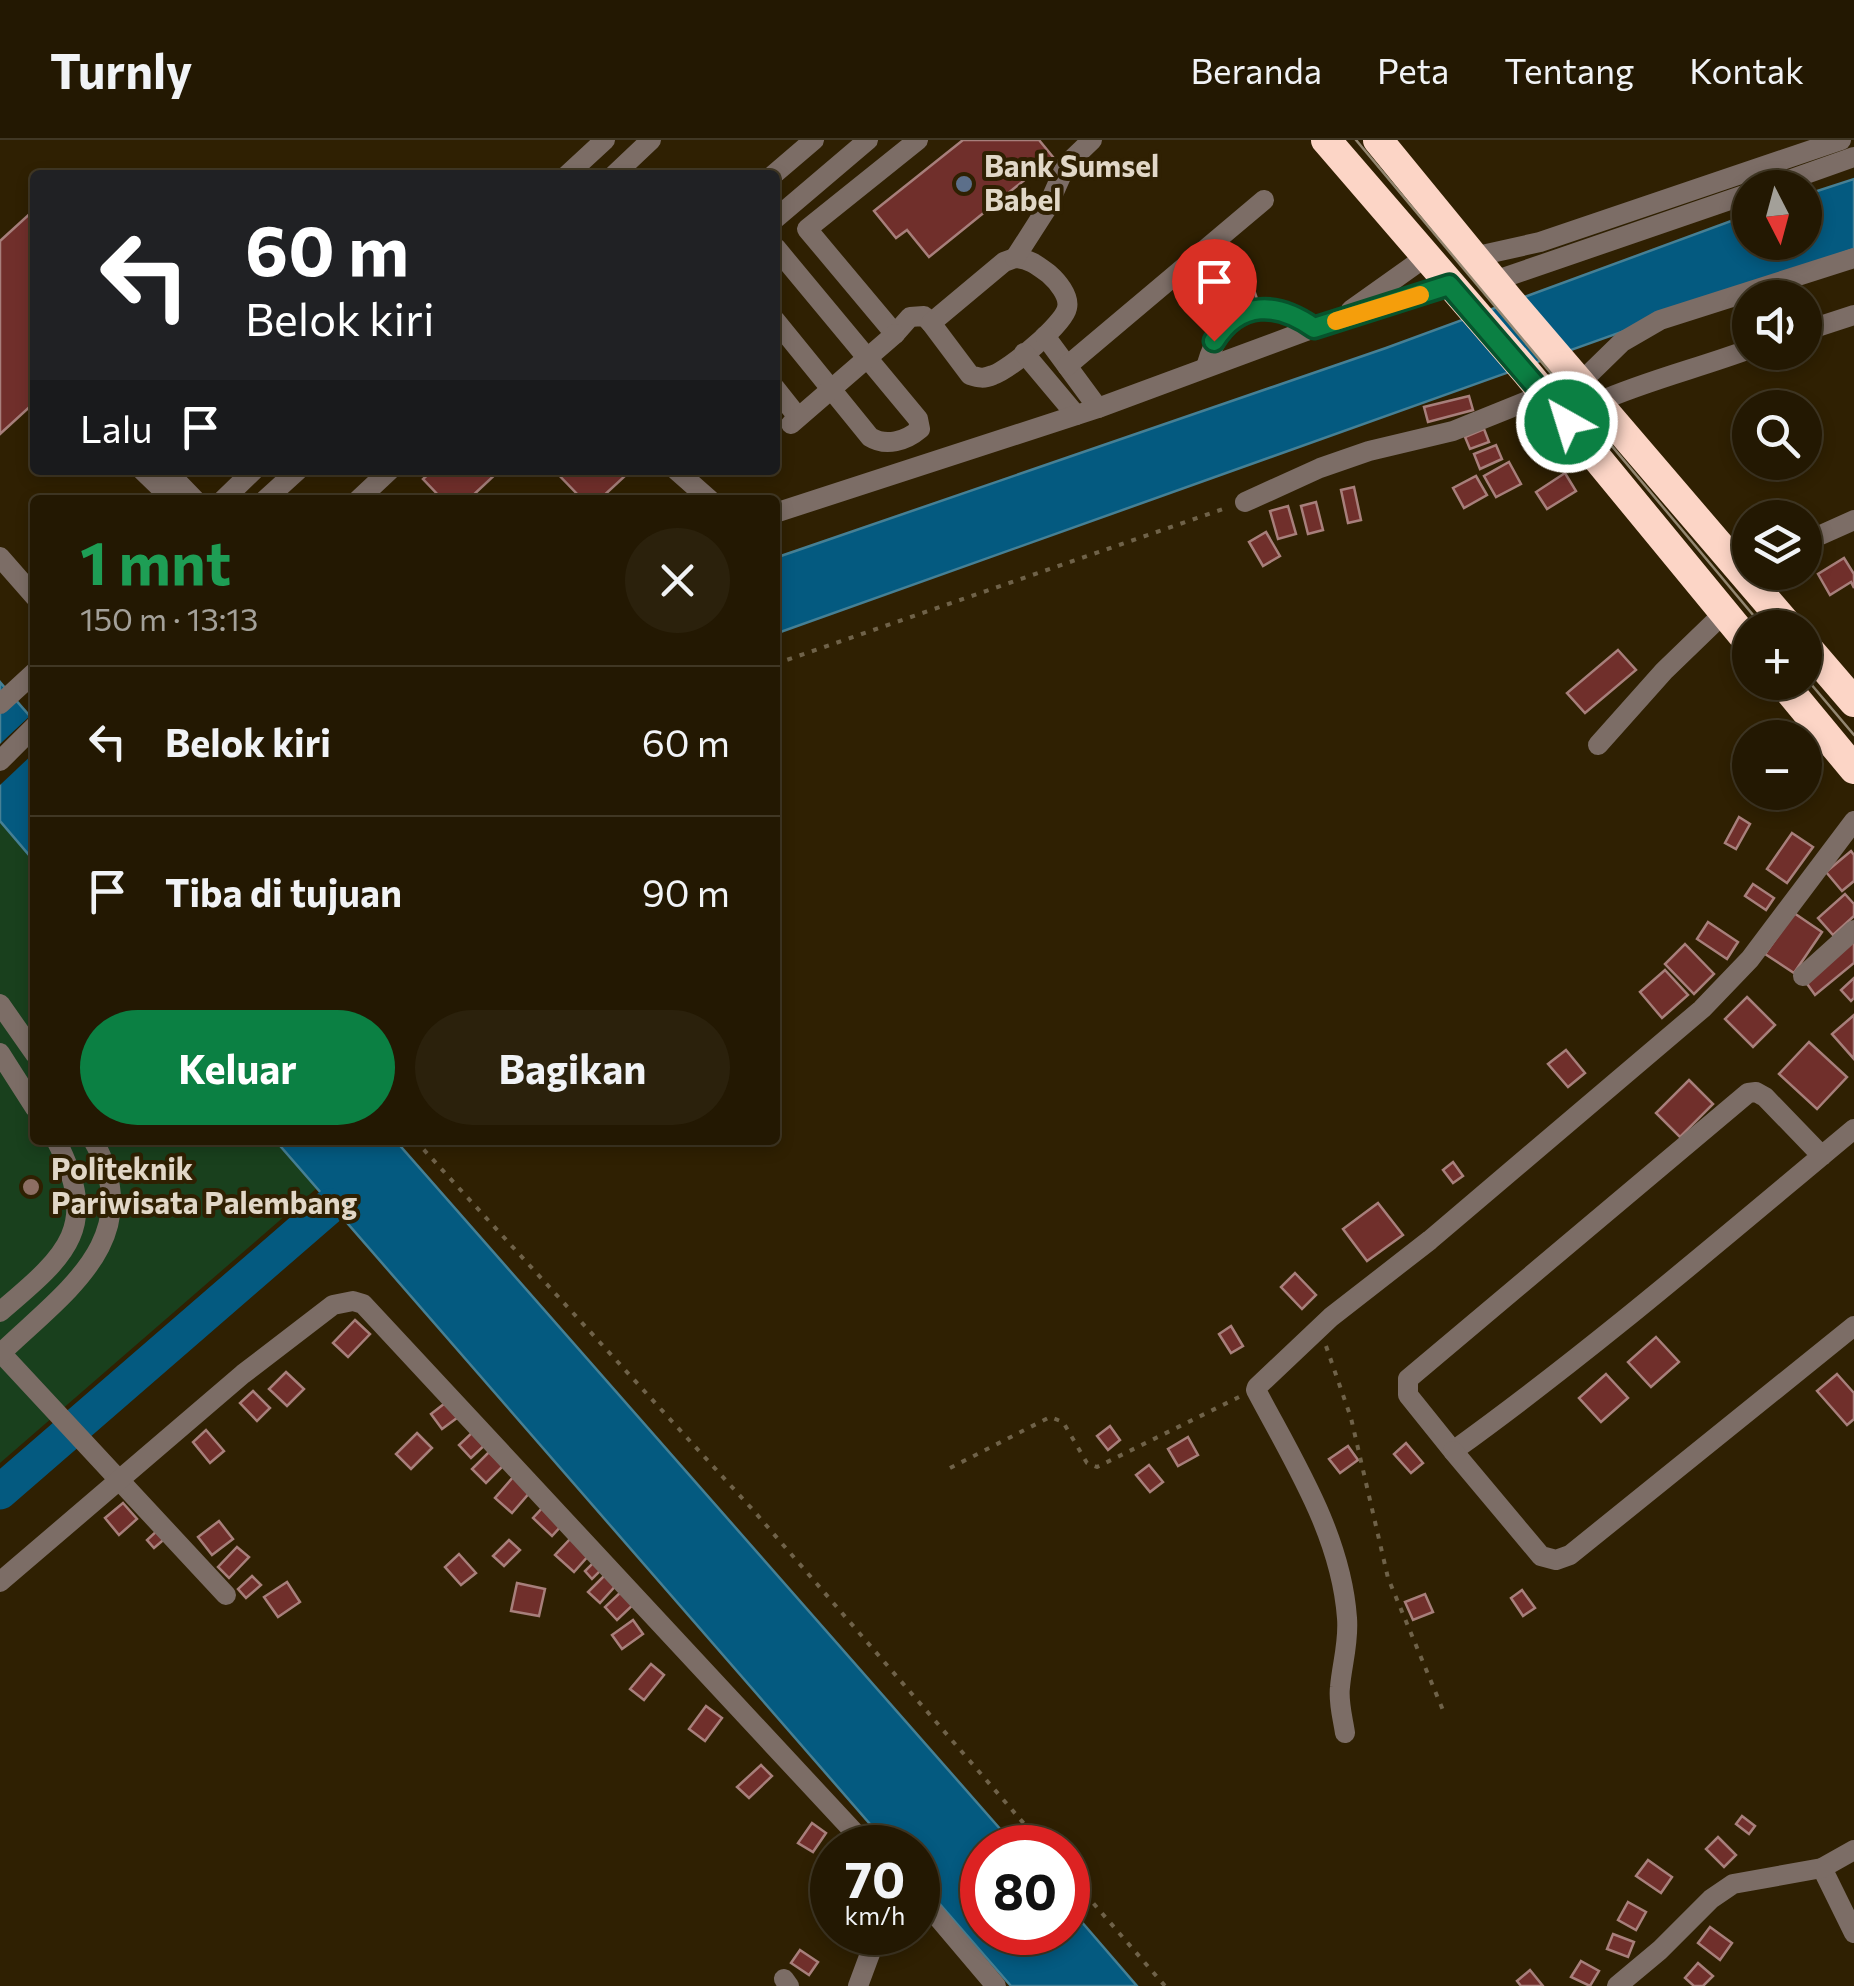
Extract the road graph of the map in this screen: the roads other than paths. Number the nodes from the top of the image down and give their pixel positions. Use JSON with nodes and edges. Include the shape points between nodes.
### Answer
{"nodes":[{"id":1,"x":605,"y":140,"type":"edge"},
{"id":2,"x":651,"y":140,"type":"edge"},
{"id":3,"x":814,"y":140,"type":"edge"},
{"id":4,"x":868,"y":140,"type":"edge"},
{"id":5,"x":918,"y":140,"type":"edge"},
{"id":6,"x":1092,"y":140,"type":"edge"},
{"id":7,"x":1326,"y":140,"type":"edge"},
{"id":8,"x":1378,"y":140,"type":"edge"},
{"id":9,"x":1842,"y":140,"type":"edge"},
{"id":10,"x":1854,"y":158,"type":"edge"},
{"id":11,"x":572,"y":170,"type":"edge"},
{"id":12,"x":619,"y":170,"type":"edge"},
{"id":13,"x":779,"y":170,"type":"edge"},
{"id":14,"x":1819,"y":170,"type":"edge"},
{"id":15,"x":1264,"y":200,"type":"dead end"},
{"id":16,"x":1732,"y":200,"type":"edge"},
{"id":17,"x":780,"y":215,"type":"edge"},
{"id":18,"x":807,"y":229,"type":"junction"},
{"id":19,"x":780,"y":246,"type":"edge"},
{"id":20,"x":780,"y":254,"type":"edge"},
{"id":21,"x":1015,"y":258,"type":"junction"},
{"id":22,"x":1424,"y":258,"type":"junction"},
{"id":23,"x":1473,"y":258,"type":"junction"},
{"id":24,"x":1854,"y":258,"type":"edge"},
{"id":25,"x":1449,"y":285,"type":"junction"},
{"id":26,"x":1501,"y":290,"type":"junction"},
{"id":27,"x":1854,"y":315,"type":"edge"},
{"id":28,"x":931,"y":323,"type":"junction"},
{"id":29,"x":1324,"y":325,"type":"junction"},
{"id":30,"x":1822,"y":325,"type":"edge"},
{"id":31,"x":780,"y":326,"type":"edge"},
{"id":32,"x":894,"y":334,"type":"junction"},
{"id":33,"x":1045,"y":336,"type":"junction"},
{"id":34,"x":1024,"y":354,"type":"junction"},
{"id":35,"x":1732,"y":356,"type":"edge"},
{"id":36,"x":868,"y":357,"type":"junction"},
{"id":37,"x":1067,"y":366,"type":"junction"},
{"id":38,"x":1206,"y":368,"type":"junction"},
{"id":39,"x":1581,"y":382,"type":"junction"},
{"id":40,"x":1536,"y":384,"type":"junction"},
{"id":41,"x":832,"y":388,"type":"junction"},
{"id":42,"x":780,"y":396,"type":"edge"},
{"id":43,"x":1098,"y":408,"type":"junction"},
{"id":44,"x":1076,"y":415,"type":"junction"},
{"id":45,"x":147,"y":475,"type":"edge"},
{"id":46,"x":171,"y":475,"type":"edge"},
{"id":47,"x":249,"y":475,"type":"edge"},
{"id":48,"x":292,"y":475,"type":"edge"},
{"id":49,"x":385,"y":475,"type":"edge"},
{"id":50,"x":682,"y":475,"type":"edge"},
{"id":51,"x":168,"y":495,"type":"edge"},
{"id":52,"x":190,"y":495,"type":"edge"},
{"id":53,"x":228,"y":495,"type":"edge"},
{"id":54,"x":270,"y":495,"type":"edge"},
{"id":55,"x":363,"y":495,"type":"edge"},
{"id":56,"x":704,"y":495,"type":"edge"},
{"id":57,"x":1244,"y":502,"type":"road end"},
{"id":58,"x":780,"y":512,"type":"edge"},
{"id":59,"x":1854,"y":520,"type":"edge"},
{"id":60,"x":1822,"y":534,"type":"edge"},
{"id":61,"x":1732,"y":549,"type":"edge"},
{"id":62,"x":0,"y":557,"type":"edge"},
{"id":63,"x":30,"y":591,"type":"edge"},
{"id":64,"x":1724,"y":613,"type":"junction"},
{"id":65,"x":1732,"y":623,"type":"edge"},
{"id":66,"x":1822,"y":665,"type":"edge"},
{"id":67,"x":30,"y":677,"type":"edge"},
{"id":68,"x":1797,"y":700,"type":"edge"},
{"id":69,"x":1854,"y":702,"type":"edge"},
{"id":70,"x":0,"y":704,"type":"edge"},
{"id":71,"x":30,"y":731,"type":"edge"},
{"id":72,"x":1598,"y":745,"type":"dead end"},
{"id":73,"x":0,"y":761,"type":"edge"},
{"id":74,"x":1854,"y":769,"type":"edge"},
{"id":75,"x":1854,"y":821,"type":"edge"},
{"id":76,"x":1854,"y":930,"type":"edge"},
{"id":77,"x":1803,"y":976,"type":"dead end"},
{"id":78,"x":0,"y":1004,"type":"edge"},
{"id":79,"x":30,"y":1047,"type":"edge"},
{"id":80,"x":0,"y":1054,"type":"edge"},
{"id":81,"x":30,"y":1100,"type":"edge"},
{"id":82,"x":1854,"y":1129,"type":"edge"},
{"id":83,"x":58,"y":1145,"type":"edge"},
{"id":84,"x":96,"y":1145,"type":"edge"},
{"id":85,"x":1822,"y":1156,"type":"junction"},
{"id":86,"x":0,"y":1312,"type":"edge"},
{"id":87,"x":1854,"y":1326,"type":"edge"},
{"id":88,"x":0,"y":1353,"type":"edge"},
{"id":89,"x":1452,"y":1450,"type":"junction"},
{"id":90,"x":118,"y":1480,"type":"junction"},
{"id":91,"x":0,"y":1582,"type":"edge"},
{"id":92,"x":226,"y":1595,"type":"dead end"},
{"id":93,"x":1344,"y":1734,"type":"dead end"},
{"id":94,"x":849,"y":1825,"type":"edge"},
{"id":95,"x":1854,"y":1850,"type":"edge"},
{"id":96,"x":1822,"y":1868,"type":"junction"},
{"id":97,"x":940,"y":1920,"type":"edge"},
{"id":98,"x":1854,"y":1933,"type":"edge"},
{"id":99,"x":869,"y":1955,"type":"edge"},
{"id":100,"x":858,"y":1986,"type":"edge"},
{"id":101,"x":996,"y":1986,"type":"edge"},
{"id":102,"x":1616,"y":1986,"type":"edge"}],
"edges":[{"from":1,"to":11,"type":"street"},
{"from":2,"to":12,"type":"street"},
{"from":3,"to":13,"type":"street"},
{"from":4,"to":17,"type":"street"},
{"from":5,"to":18,"type":"street"},
{"from":6,"to":21,"type":"street","via":[[1066,165]]},
{"from":7,"to":22,"type":"highway"},
{"from":8,"to":23,"type":"highway"},
{"from":9,"to":23,"type":"street","via":[[1540,242]]},
{"from":10,"to":14,"type":"street"},
{"from":15,"to":37,"type":"street"},
{"from":16,"to":26,"type":"street"},
{"from":18,"to":19,"type":"street"},
{"from":18,"to":32,"type":"street"},
{"from":20,"to":36,"type":"street"},
{"from":21,"to":28,"type":"street"},
{"from":21,"to":33,"type":"street","via":[[1033,261],[1068,301]]},
{"from":22,"to":25,"type":"highway"},
{"from":22,"to":29,"type":"street"},
{"from":23,"to":26,"type":"highway"},
{"from":24,"to":39,"type":"street","via":[[1660,320],[1622,342]]},
{"from":25,"to":29,"type":"street"},
{"from":25,"to":40,"type":"highway"},
{"from":26,"to":39,"type":"highway"},
{"from":27,"to":30,"type":"street"},
{"from":28,"to":32,"type":"street","via":[[910,317]]},
{"from":28,"to":34,"type":"street","via":[[964,370],[979,378]]},
{"from":29,"to":38,"type":"street"},
{"from":29,"to":38,"type":"street","via":[[1282,310],[1238,315],[1214,341]]},
{"from":31,"to":41,"type":"street"},
{"from":32,"to":36,"type":"street"},
{"from":33,"to":34,"type":"street"},
{"from":33,"to":37,"type":"street"},
{"from":34,"to":44,"type":"street"},
{"from":35,"to":39,"type":"street","via":[[1684,374]]},
{"from":36,"to":41,"type":"street"},
{"from":36,"to":41,"type":"street","via":[[918,419],[916,433],[877,442]]},
{"from":37,"to":43,"type":"street"},
{"from":38,"to":43,"type":"street"},
{"from":39,"to":61,"type":"highway"},
{"from":40,"to":57,"type":"street","via":[[1453,431],[1369,451]]},
{"from":40,"to":64,"type":"highway"},
{"from":41,"to":42,"type":"street","via":[[794,420]]},
{"from":43,"to":44,"type":"street"},
{"from":44,"to":58,"type":"street"},
{"from":45,"to":51,"type":"street"},
{"from":46,"to":52,"type":"street"},
{"from":47,"to":53,"type":"street"},
{"from":48,"to":54,"type":"street"},
{"from":49,"to":55,"type":"street"},
{"from":50,"to":56,"type":"street"},
{"from":59,"to":60,"type":"street"},
{"from":62,"to":63,"type":"street"},
{"from":64,"to":65,"type":"highway"},
{"from":64,"to":72,"type":"street"},
{"from":66,"to":69,"type":"highway"},
{"from":67,"to":70,"type":"street"},
{"from":68,"to":74,"type":"highway"},
{"from":71,"to":73,"type":"street"},
{"from":75,"to":93,"type":"street","via":[[1750,959],[1702,1009],[1320,1328],[1256,1390],[1332,1543],[1348,1619],[1339,1690]]},
{"from":76,"to":77,"type":"street"},
{"from":78,"to":79,"type":"street"},
{"from":80,"to":81,"type":"street"},
{"from":82,"to":85,"type":"street"},
{"from":83,"to":86,"type":"street","via":[[77,1194],[70,1243]]},
{"from":84,"to":88,"type":"street","via":[[112,1213],[95,1261]]},
{"from":85,"to":89,"type":"street"},
{"from":85,"to":89,"type":"street","via":[[1765,1097],[1748,1094],[1408,1379],[1408,1394]]},
{"from":87,"to":89,"type":"street","via":[[1563,1559],[1541,1556]]},
{"from":88,"to":90,"type":"street"},
{"from":90,"to":91,"type":"street"},
{"from":90,"to":92,"type":"street"},
{"from":90,"to":94,"type":"street","via":[[333,1305],[363,1304]]},
{"from":95,"to":96,"type":"street"},
{"from":96,"to":98,"type":"street"},
{"from":96,"to":102,"type":"street","via":[[1733,1884]]},
{"from":97,"to":101,"type":"street"},
{"from":99,"to":100,"type":"street"}]}
